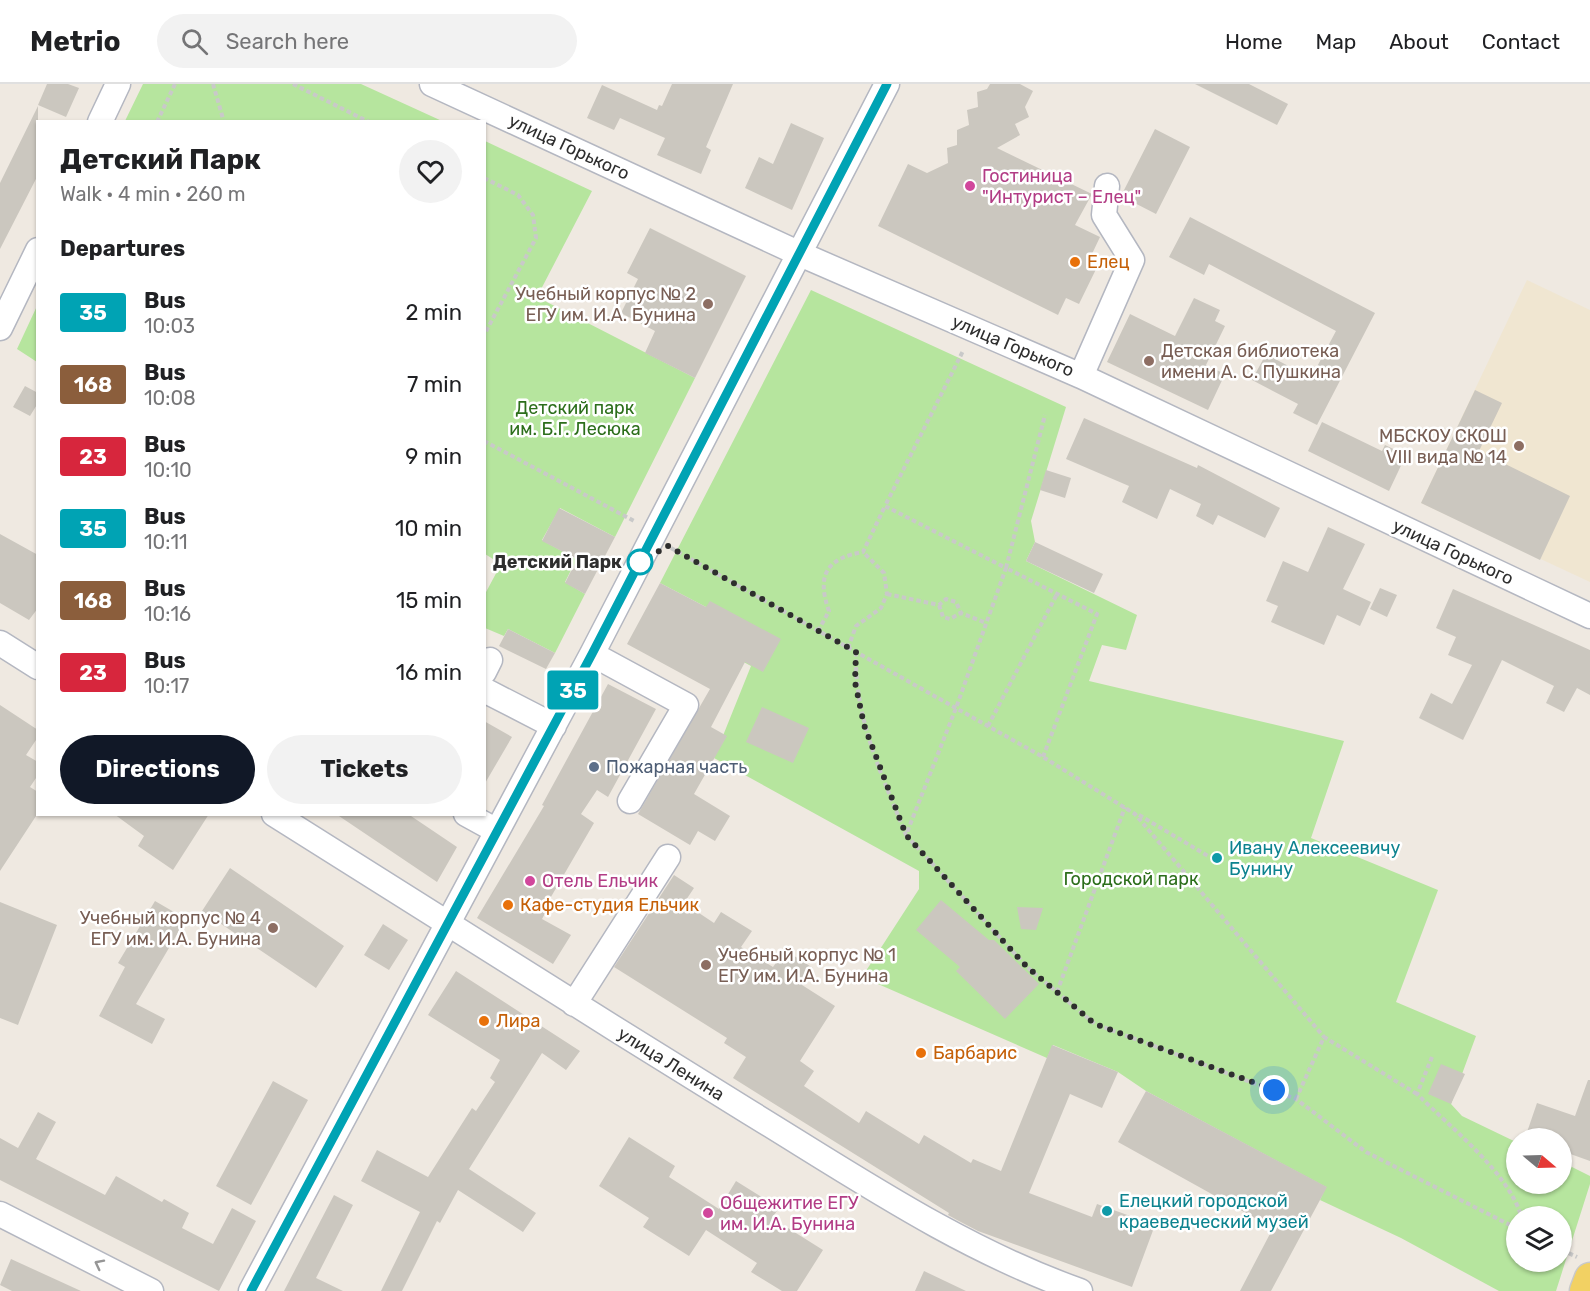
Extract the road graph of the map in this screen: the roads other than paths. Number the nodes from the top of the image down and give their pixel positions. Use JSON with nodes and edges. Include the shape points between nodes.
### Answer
{"nodes":[{"id":1,"x":118,"y":84,"type":"edge"},
{"id":2,"x":432,"y":84,"type":"edge"},
{"id":3,"x":887,"y":84,"type":"edge"},
{"id":4,"x":101,"y":120,"type":"edge"},
{"id":5,"x":1107,"y":186,"type":"dead end"},
{"id":6,"x":36,"y":254,"type":"edge"},
{"id":7,"x":800,"y":254,"type":"junction"},
{"id":8,"x":0,"y":328,"type":"edge"},
{"id":9,"x":1081,"y":376,"type":"junction"},
{"id":10,"x":1590,"y":616,"type":"edge"},
{"id":11,"x":0,"y":644,"type":"edge"},
{"id":12,"x":592,"y":654,"type":"junction"},
{"id":13,"x":36,"y":666,"type":"edge"},
{"id":14,"x":486,"y":691,"type":"edge"},
{"id":15,"x":554,"y":726,"type":"junction"},
{"id":16,"x":630,"y":801,"type":"dead end"},
{"id":17,"x":277,"y":816,"type":"edge"},
{"id":18,"x":470,"y":816,"type":"edge"},
{"id":19,"x":497,"y":831,"type":"junction"},
{"id":20,"x":668,"y":857,"type":"dead end"},
{"id":21,"x":448,"y":923,"type":"junction"},
{"id":22,"x":574,"y":1004,"type":"junction"},
{"id":23,"x":0,"y":1214,"type":"edge"},
{"id":24,"x":1584,"y":1268,"type":"edge"},
{"id":25,"x":1029,"y":1282,"type":"edge"},
{"id":26,"x":151,"y":1291,"type":"edge"},
{"id":27,"x":251,"y":1291,"type":"edge"},
{"id":28,"x":1080,"y":1291,"type":"edge"},
{"id":29,"x":1585,"y":1291,"type":"edge"}],
"edges":[{"from":1,"to":4,"type":"street"},
{"from":2,"to":7,"type":"street","name":"улица Горького"},
{"from":3,"to":7,"type":"street"},
{"from":5,"to":9,"type":"street","via":[[1104,215],[1132,260]]},
{"from":6,"to":8,"type":"street"},
{"from":7,"to":9,"type":"street","name":"улица Горького"},
{"from":7,"to":12,"type":"street"},
{"from":9,"to":10,"type":"street","name":"улица Горького"},
{"from":11,"to":13,"type":"street"},
{"from":12,"to":15,"type":"street"},
{"from":12,"to":16,"type":"street","via":[[686,705]]},
{"from":14,"to":15,"type":"street"},
{"from":15,"to":19,"type":"street"},
{"from":17,"to":21,"type":"street","name":"улица Ленина"},
{"from":18,"to":19,"type":"street"},
{"from":19,"to":21,"type":"street"},
{"from":20,"to":22,"type":"street"},
{"from":21,"to":22,"type":"street","name":"улица Ленина"},
{"from":21,"to":27,"type":"street"},
{"from":22,"to":25,"type":"street","name":"улица Ленина"},
{"from":26,"to":23,"type":"street","one_way":true},
{"from":24,"to":29,"type":"main road"},
{"from":25,"to":28,"type":"street","name":"улица Ленина"}]}
